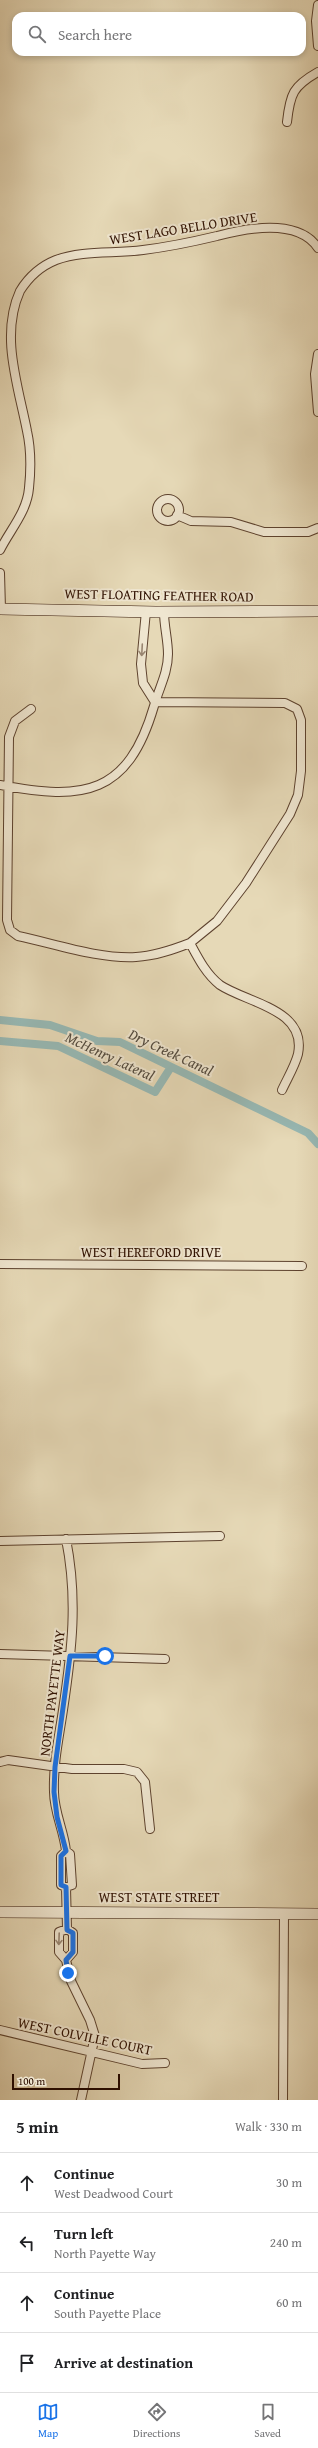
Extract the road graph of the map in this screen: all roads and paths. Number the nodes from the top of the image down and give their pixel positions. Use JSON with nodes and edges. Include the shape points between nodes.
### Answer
{"nodes":[{"id":1,"x":318,"y":5,"type":"edge"},
{"id":2,"x":318,"y":46,"type":"edge"},
{"id":3,"x":318,"y":72,"type":"edge"},
{"id":4,"x":286,"y":122,"type":"dead end"},
{"id":5,"x":316,"y":245,"type":"edge"},
{"id":6,"x":318,"y":354,"type":"edge"},
{"id":7,"x":317,"y":374,"type":"edge"},
{"id":8,"x":318,"y":412,"type":"edge"},
{"id":9,"x":177,"y":515,"type":"dead end"},
{"id":10,"x":318,"y":528,"type":"edge"},
{"id":11,"x":0,"y":550,"type":"edge"},
{"id":12,"x":0,"y":573,"type":"edge"},
{"id":13,"x":1,"y":609,"type":"edge"},
{"id":14,"x":146,"y":611,"type":"junction"},
{"id":15,"x":318,"y":611,"type":"edge"},
{"id":16,"x":164,"y":612,"type":"junction"},
{"id":17,"x":155,"y":702,"type":"junction"},
{"id":18,"x":31,"y":709,"type":"dead end"},
{"id":19,"x":0,"y":785,"type":"edge"},
{"id":20,"x":9,"y":786,"type":"junction"},
{"id":21,"x":190,"y":943,"type":"junction"},
{"id":22,"x":282,"y":1090,"type":"dead end"},
{"id":23,"x":0,"y":1264,"type":"edge"},
{"id":24,"x":302,"y":1266,"type":"dead end"},
{"id":25,"x":220,"y":1536,"type":"dead end"},
{"id":26,"x":66,"y":1539,"type":"junction"},
{"id":27,"x":0,"y":1541,"type":"edge"},
{"id":28,"x":0,"y":1654,"type":"edge"},
{"id":29,"x":70,"y":1656,"type":"junction"},
{"id":30,"x":165,"y":1659,"type":"dead end"},
{"id":31,"x":0,"y":1762,"type":"edge"},
{"id":32,"x":55,"y":1767,"type":"junction"},
{"id":33,"x":150,"y":1829,"type":"dead end"},
{"id":34,"x":0,"y":1912,"type":"edge"},
{"id":35,"x":66,"y":1912,"type":"junction"},
{"id":36,"x":284,"y":1913,"type":"junction"},
{"id":37,"x":318,"y":1914,"type":"edge"},
{"id":38,"x":67,"y":1930,"type":"junction"},
{"id":39,"x":66,"y":1960,"type":"junction"},
{"id":40,"x":0,"y":2030,"type":"edge"},
{"id":41,"x":92,"y":2052,"type":"junction"},
{"id":42,"x":165,"y":2063,"type":"dead end"},
{"id":43,"x":82,"y":2100,"type":"edge"},
{"id":44,"x":283,"y":2100,"type":"edge"}],
"edges":[{"from":1,"to":2,"type":"street"},
{"from":3,"to":4,"type":"street","via":[[294,90]]},
{"from":5,"to":11,"type":"street","name":"WEST LAGO BELLO DRIVE","via":[[298,232],[281,229],[236,231],[143,250],[83,254],[56,260],[34,273],[12,304],[7,323],[14,383],[27,433],[29,490],[22,515]]},
{"from":6,"to":7,"type":"street"},
{"from":7,"to":8,"type":"street"},
{"from":9,"to":10,"type":"street","via":[[191,521],[231,522],[264,532],[308,532]]},
{"from":12,"to":13,"type":"street"},
{"from":13,"to":14,"type":"main road","name":"WEST FLOATING FEATHER ROAD"},
{"from":14,"to":16,"type":"main road","name":"WEST FLOATING FEATHER ROAD"},
{"from":14,"to":17,"type":"street","one_way":true,"via":[[141,664],[143,683]]},
{"from":15,"to":16,"type":"main road","name":"WEST FLOATING FEATHER ROAD"},
{"from":16,"to":17,"type":"street","via":[[168,654],[164,682]]},
{"from":17,"to":20,"type":"street","via":[[147,730],[136,753],[115,777],[94,787],[71,792]]},
{"from":17,"to":21,"type":"street","via":[[284,703],[297,709],[301,720],[301,771],[298,795],[290,814],[246,883],[217,921]]},
{"from":18,"to":20,"type":"street","via":[[15,721],[9,737]]},
{"from":19,"to":20,"type":"street"},
{"from":20,"to":21,"type":"street","via":[[7,920],[10,930],[18,936],[78,949],[136,957],[170,951]]},
{"from":21,"to":22,"type":"street","via":[[204,968],[217,982],[279,1014],[290,1021],[297,1031],[298,1055]]},
{"from":23,"to":24,"type":"street","name":"WEST HEREFORD DRIVE"},
{"from":25,"to":26,"type":"street"},
{"from":26,"to":27,"type":"street"},
{"from":26,"to":29,"type":"street","name":"NORTH PAYETTE WAY","via":[[74,1606]]},
{"from":28,"to":29,"type":"street"},
{"from":29,"to":30,"type":"street"},
{"from":29,"to":32,"type":"street","name":"NORTH PAYETTE WAY"},
{"from":31,"to":32,"type":"street","via":[[8,1760]]},
{"from":32,"to":33,"type":"street","via":[[124,1769],[137,1772],[145,1782]]},
{"from":32,"to":35,"type":"street","name":"NORTH PAYETTE WAY","via":[[54,1800],[66,1851],[70,1854],[72,1885],[66,1887]]},
{"from":34,"to":35,"type":"main road","name":"WEST STATE STREET"},
{"from":35,"to":36,"type":"main road","name":"WEST STATE STREET"},
{"from":35,"to":38,"type":"street","name":"NORTH PAYETTE WAY"},
{"from":36,"to":37,"type":"main road","name":"WEST STATE STREET"},
{"from":36,"to":44,"type":"street"},
{"from":38,"to":39,"type":"street","name":"NORTH PAYETTE WAY","via":[[73,1933],[73,1952]]},
{"from":38,"to":39,"type":"street","one_way":true,"via":[[59,1932],[59,1952]]},
{"from":39,"to":41,"type":"street","via":[[71,1981],[93,2028]]},
{"from":40,"to":41,"type":"street","name":"WEST COLVILLE COURT"},
{"from":41,"to":42,"type":"street","name":"WEST COLVILLE COURT","via":[[150,2065]]},
{"from":41,"to":43,"type":"street"}]}
